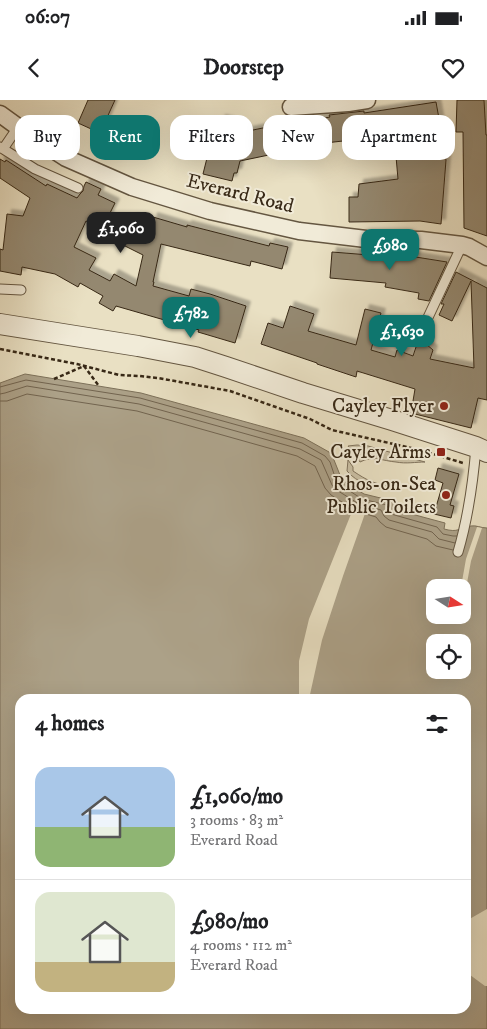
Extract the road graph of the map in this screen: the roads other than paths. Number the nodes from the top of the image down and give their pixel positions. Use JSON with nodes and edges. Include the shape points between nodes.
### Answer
{"nodes":[{"id":1,"x":367,"y":100,"type":"edge"},
{"id":2,"x":291,"y":107,"type":"dead end"},
{"id":3,"x":0,"y":114,"type":"edge"},
{"id":4,"x":15,"y":125,"type":"edge"},
{"id":5,"x":15,"y":131,"type":"edge"},
{"id":6,"x":2,"y":148,"type":"edge"},
{"id":7,"x":71,"y":160,"type":"edge"},
{"id":8,"x":78,"y":188,"type":"dead end"},
{"id":9,"x":462,"y":245,"type":"junction"},
{"id":10,"x":487,"y":257,"type":"edge"},
{"id":11,"x":0,"y":289,"type":"edge"},
{"id":12,"x":21,"y":290,"type":"dead end"},
{"id":13,"x":0,"y":324,"type":"edge"},
{"id":14,"x":424,"y":326,"type":"dead end"},
{"id":15,"x":479,"y":455,"type":"edge"},
{"id":16,"x":458,"y":552,"type":"dead end"}],
"edges":[{"from":1,"to":2,"type":"street"},
{"from":3,"to":4,"type":"street","name":"Everard Road"},
{"from":5,"to":6,"type":"lane"},
{"from":6,"to":8,"type":"lane","via":[[35,169]]},
{"from":7,"to":9,"type":"street","name":"Everard Road","via":[[132,187],[210,211],[299,231]]},
{"from":9,"to":10,"type":"street","name":"Everard Road"},
{"from":9,"to":14,"type":"lane"},
{"from":11,"to":12,"type":"lane"},
{"from":13,"to":15,"type":"street","via":[[194,357],[392,420]]},
{"from":15,"to":16,"type":"lane"}]}
